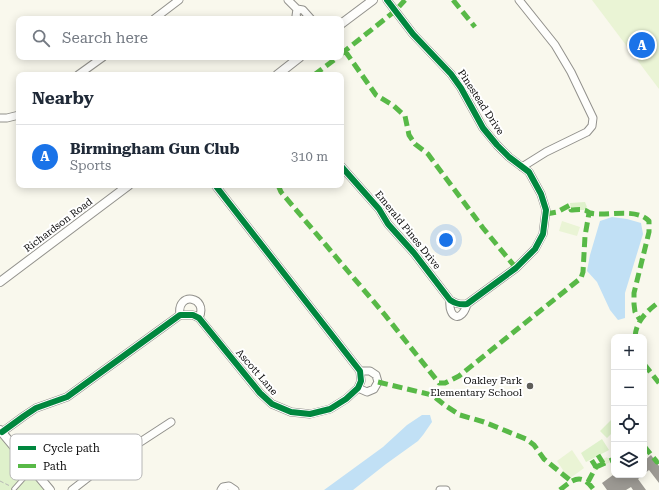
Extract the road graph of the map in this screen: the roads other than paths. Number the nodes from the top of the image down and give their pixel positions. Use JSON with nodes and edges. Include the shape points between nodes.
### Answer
{"nodes":[{"id":1,"x":179,"y":0,"type":"edge"},
{"id":2,"x":288,"y":0,"type":"edge"},
{"id":3,"x":373,"y":0,"type":"edge"},
{"id":4,"x":387,"y":0,"type":"edge"},
{"id":5,"x":520,"y":0,"type":"edge"},
{"id":6,"x":297,"y":10,"type":"junction"},
{"id":7,"x":158,"y":16,"type":"edge"},
{"id":8,"x":296,"y":16,"type":"edge"},
{"id":9,"x":308,"y":16,"type":"edge"},
{"id":10,"x":344,"y":22,"type":"edge"},
{"id":11,"x":99,"y":60,"type":"edge"},
{"id":12,"x":296,"y":60,"type":"edge"},
{"id":13,"x":82,"y":72,"type":"edge"},
{"id":14,"x":282,"y":72,"type":"edge"},
{"id":15,"x":16,"y":116,"type":"edge"},
{"id":16,"x":0,"y":118,"type":"edge"},
{"id":17,"x":522,"y":167,"type":"junction"},
{"id":18,"x":344,"y":169,"type":"edge"},
{"id":19,"x":125,"y":188,"type":"edge"},
{"id":20,"x":217,"y":188,"type":"edge"},
{"id":21,"x":0,"y":282,"type":"edge"},
{"id":22,"x":450,"y":300,"type":"junction"},
{"id":23,"x":464,"y":304,"type":"junction"},
{"id":24,"x":180,"y":315,"type":"junction"},
{"id":25,"x":199,"y":318,"type":"junction"},
{"id":26,"x":360,"y":371,"type":"junction"},
{"id":27,"x":358,"y":388,"type":"junction"},
{"id":28,"x":171,"y":422,"type":"dead end"},
{"id":29,"x":1,"y":431,"type":"edge"},
{"id":30,"x":142,"y":441,"type":"edge"},
{"id":31,"x":10,"y":442,"type":"edge"},
{"id":32,"x":22,"y":480,"type":"edge"},
{"id":33,"x":41,"y":480,"type":"edge"},
{"id":34,"x":85,"y":480,"type":"edge"},
{"id":35,"x":14,"y":489,"type":"road end"},
{"id":36,"x":50,"y":490,"type":"edge"},
{"id":37,"x":72,"y":490,"type":"edge"},
{"id":38,"x":220,"y":490,"type":"edge"},
{"id":39,"x":235,"y":490,"type":"edge"},
{"id":40,"x":440,"y":490,"type":"edge"},
{"id":41,"x":446,"y":490,"type":"edge"}],
"edges":[{"from":1,"to":7,"type":"street"},
{"from":2,"to":6,"type":"street"},
{"from":3,"to":10,"type":"street"},
{"from":4,"to":17,"type":"street","name":"Pinestead Drive","via":[[412,34],[451,74],[483,128],[497,145]]},
{"from":5,"to":17,"type":"street","via":[[571,72],[593,122],[587,132]]},
{"from":6,"to":8,"type":"street"},
{"from":6,"to":9,"type":"street","via":[[303,10]]},
{"from":11,"to":13,"type":"street"},
{"from":12,"to":14,"type":"street"},
{"from":15,"to":16,"type":"street"},
{"from":17,"to":23,"type":"street","name":"Pinestead Drive","via":[[536,184],[546,210],[543,234],[523,262]]},
{"from":18,"to":22,"type":"street","name":"Emerald Pines Drive","via":[[379,209],[388,224]]},
{"from":19,"to":21,"type":"street","name":"Richardson Road"},
{"from":20,"to":26,"type":"street"},
{"from":22,"to":23,"type":"street","name":"Emerald Pines Drive"},
{"from":22,"to":23,"type":"street","name":"Emerald Pines Drive","via":[[451,313],[454,316],[458,317],[465,312]]},
{"from":24,"to":25,"type":"street","via":[[193,315]]},
{"from":24,"to":25,"type":"street","via":[[181,303],[192,299],[198,301],[201,306]]},
{"from":24,"to":29,"type":"street","via":[[67,397],[36,408]]},
{"from":25,"to":27,"type":"street","name":"Ascott Lane","via":[[260,393],[272,404],[291,412],[310,414],[330,409]]},
{"from":26,"to":27,"type":"street","via":[[362,381]]},
{"from":26,"to":27,"type":"street","via":[[370,371],[376,375],[378,382],[374,389],[368,392]]},
{"from":28,"to":30,"type":"street"},
{"from":29,"to":31,"type":"street"},
{"from":32,"to":35,"type":"lane"},
{"from":33,"to":36,"type":"street"},
{"from":34,"to":37,"type":"street"},
{"from":38,"to":39,"type":"street","via":[[229,486]]},
{"from":40,"to":41,"type":"street"}]}
